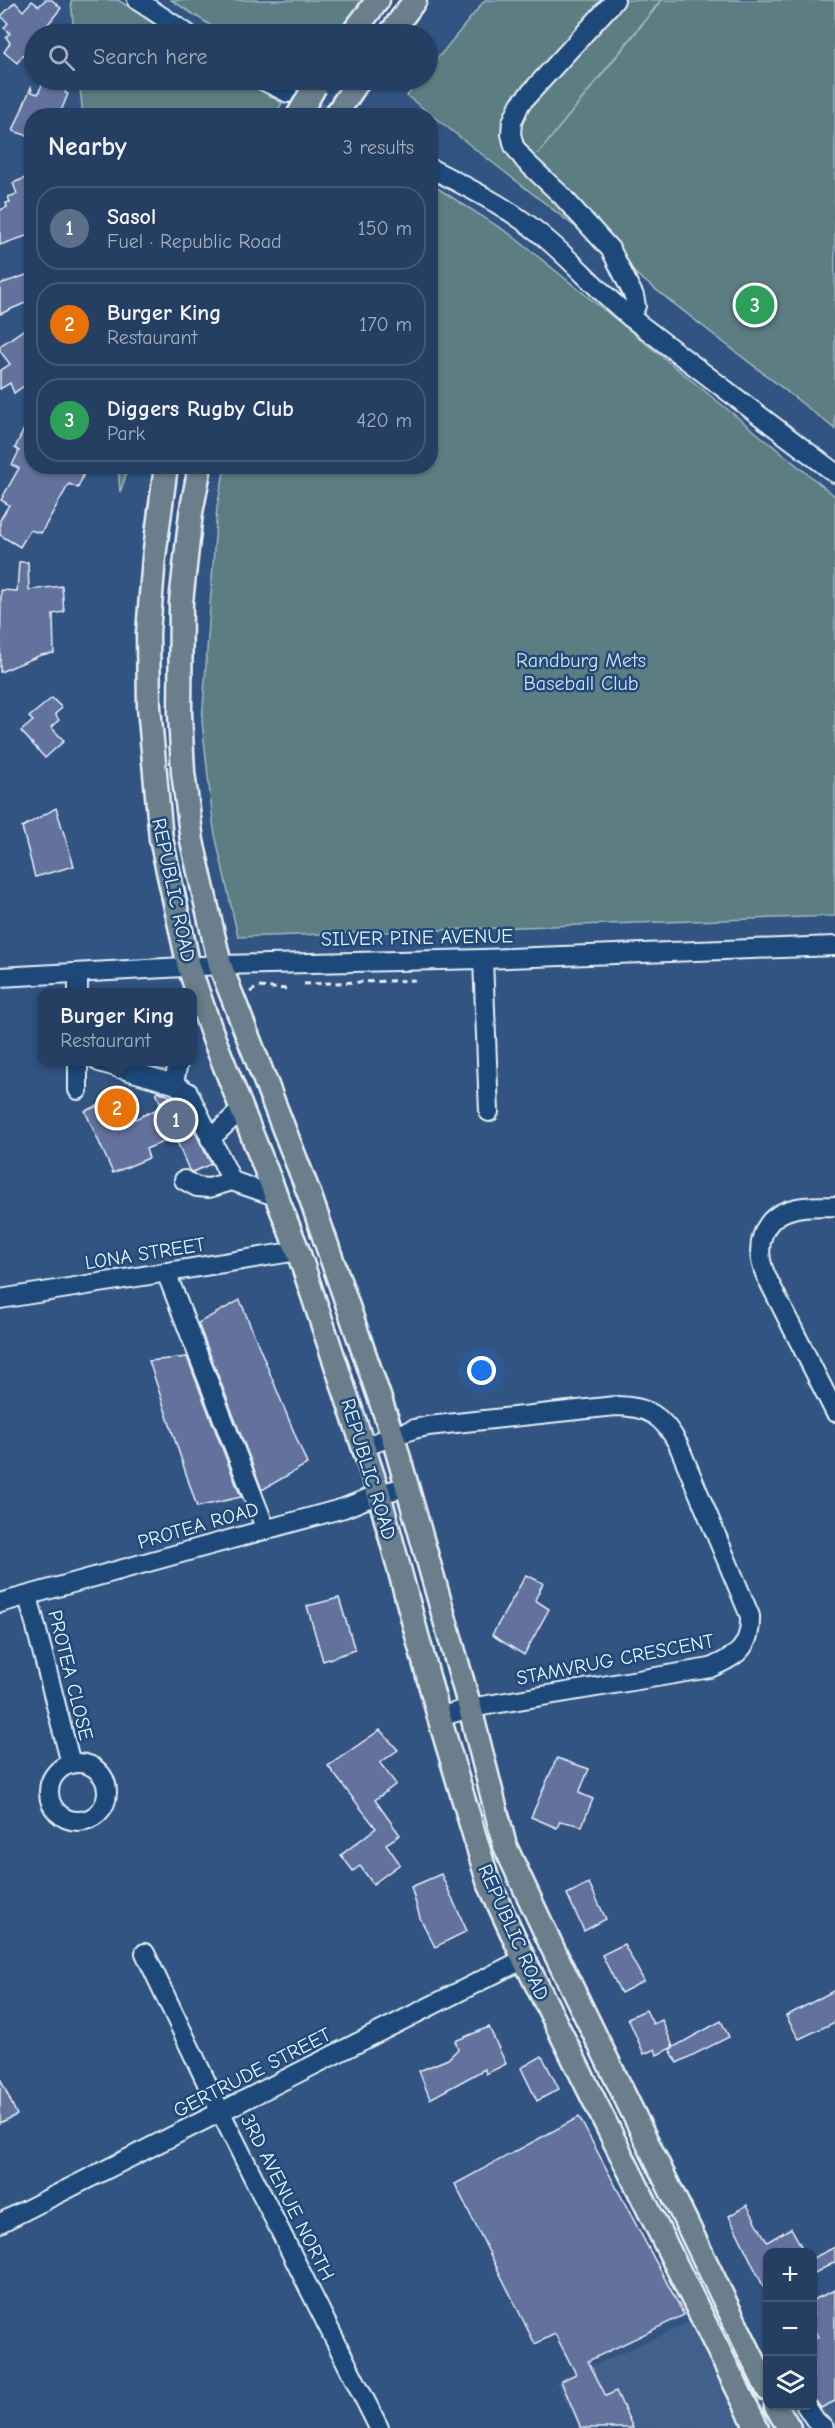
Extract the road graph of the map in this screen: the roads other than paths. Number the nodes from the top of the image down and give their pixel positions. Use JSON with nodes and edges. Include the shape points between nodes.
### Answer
{"nodes":[{"id":1,"x":137,"y":0,"type":"edge"},
{"id":2,"x":378,"y":0,"type":"edge"},
{"id":3,"x":415,"y":0,"type":"edge"},
{"id":4,"x":615,"y":0,"type":"edge"},
{"id":5,"x":173,"y":24,"type":"edge"},
{"id":6,"x":360,"y":24,"type":"edge"},
{"id":7,"x":397,"y":24,"type":"edge"},
{"id":8,"x":282,"y":90,"type":"edge"},
{"id":9,"x":313,"y":90,"type":"edge"},
{"id":10,"x":352,"y":90,"type":"edge"},
{"id":11,"x":288,"y":93,"type":"tunnel mouth"},
{"id":12,"x":303,"y":108,"type":"edge"},
{"id":13,"x":340,"y":108,"type":"edge"},
{"id":14,"x":438,"y":172,"type":"edge"},
{"id":15,"x":630,"y":317,"type":"junction"},
{"id":16,"x":835,"y":473,"type":"edge"},
{"id":17,"x":165,"y":474,"type":"edge"},
{"id":18,"x":198,"y":474,"type":"edge"},
{"id":19,"x":835,"y":946,"type":"edge"},
{"id":20,"x":483,"y":958,"type":"junction"},
{"id":21,"x":220,"y":964,"type":"junction"},
{"id":22,"x":189,"y":967,"type":"junction"},
{"id":23,"x":78,"y":974,"type":"junction"},
{"id":24,"x":0,"y":977,"type":"edge"},
{"id":25,"x":78,"y":988,"type":"edge"},
{"id":26,"x":196,"y":988,"type":"edge"},
{"id":27,"x":197,"y":990,"type":"edge"},
{"id":28,"x":78,"y":1066,"type":"edge"},
{"id":29,"x":113,"y":1066,"type":"edge"},
{"id":30,"x":177,"y":1066,"type":"edge"},
{"id":31,"x":174,"y":1084,"type":"junction"},
{"id":32,"x":78,"y":1090,"type":"dead end"},
{"id":33,"x":243,"y":1108,"type":"junction"},
{"id":34,"x":489,"y":1112,"type":"dead end"},
{"id":35,"x":210,"y":1139,"type":"junction"},
{"id":36,"x":184,"y":1180,"type":"dead end"},
{"id":37,"x":232,"y":1180,"type":"junction"},
{"id":38,"x":278,"y":1197,"type":"junction"},
{"id":39,"x":835,"y":1206,"type":"edge"},
{"id":40,"x":298,"y":1251,"type":"junction"},
{"id":41,"x":166,"y":1272,"type":"junction"},
{"id":42,"x":0,"y":1299,"type":"edge"},
{"id":43,"x":835,"y":1412,"type":"edge"},
{"id":44,"x":393,"y":1437,"type":"junction"},
{"id":45,"x":363,"y":1447,"type":"junction"},
{"id":46,"x":406,"y":1487,"type":"junction"},
{"id":47,"x":379,"y":1494,"type":"junction"},
{"id":48,"x":266,"y":1530,"type":"junction"},
{"id":49,"x":28,"y":1596,"type":"junction"},
{"id":50,"x":0,"y":1604,"type":"edge"},
{"id":51,"x":470,"y":1708,"type":"junction"},
{"id":52,"x":439,"y":1718,"type":"junction"},
{"id":53,"x":71,"y":1764,"type":"dead end"},
{"id":54,"x":145,"y":1953,"type":"dead end"},
{"id":55,"x":524,"y":1959,"type":"junction"},
{"id":56,"x":221,"y":2113,"type":"junction"},
{"id":57,"x":0,"y":2223,"type":"edge"},
{"id":58,"x":763,"y":2377,"type":"edge"},
{"id":59,"x":778,"y":2410,"type":"edge"},
{"id":60,"x":809,"y":2410,"type":"edge"},
{"id":61,"x":379,"y":2428,"type":"edge"},
{"id":62,"x":757,"y":2428,"type":"edge"},
{"id":63,"x":789,"y":2428,"type":"edge"},
{"id":64,"x":824,"y":2428,"type":"edge"}],
"edges":[{"from":1,"to":5,"type":"street"},
{"from":2,"to":6,"type":"main road"},
{"from":3,"to":7,"type":"main road"},
{"from":4,"to":15,"type":"street","via":[[520,104],[511,134],[525,161],[611,250],[634,296],[636,306]]},
{"from":8,"to":11,"type":"street"},
{"from":9,"to":12,"type":"main road","bridge":true},
{"from":10,"to":13,"type":"main road"},
{"from":14,"to":15,"type":"street","via":[[518,217]]},
{"from":15,"to":16,"type":"street"},
{"from":17,"to":22,"type":"main road","name":"REPUBLIC ROAD","via":[[149,622],[149,707],[161,839]]},
{"from":18,"to":21,"type":"main road","name":"REPUBLIC ROAD","via":[[181,602],[180,726],[192,841]]},
{"from":19,"to":20,"type":"street","name":"SILVER PINE AVENUE"},
{"from":20,"to":21,"type":"street","name":"SILVER PINE AVENUE"},
{"from":20,"to":34,"type":"street"},
{"from":21,"to":22,"type":"street","name":"SILVER PINE AVENUE"},
{"from":21,"to":44,"type":"main road","name":"REPUBLIC ROAD","via":[[310,1196]]},
{"from":22,"to":23,"type":"street","name":"SILVER PINE AVENUE"},
{"from":22,"to":26,"type":"main road","name":"REPUBLIC ROAD"},
{"from":23,"to":24,"type":"street","name":"SILVER PINE AVENUE"},
{"from":23,"to":25,"type":"street"},
{"from":27,"to":33,"type":"main road","name":"REPUBLIC ROAD"},
{"from":28,"to":32,"type":"street"},
{"from":29,"to":31,"type":"street"},
{"from":30,"to":31,"type":"street"},
{"from":31,"to":35,"type":"street","via":[[193,1098]]},
{"from":33,"to":35,"type":"street"},
{"from":33,"to":38,"type":"main road","name":"REPUBLIC ROAD"},
{"from":35,"to":37,"type":"street"},
{"from":36,"to":37,"type":"street","via":[[209,1188]]},
{"from":37,"to":38,"type":"street"},
{"from":38,"to":40,"type":"main road","name":"REPUBLIC ROAD"},
{"from":39,"to":43,"type":"street","via":[[795,1208],[777,1217],[765,1231],[759,1250],[759,1262]]},
{"from":40,"to":41,"type":"street","name":"LONA STREET"},
{"from":40,"to":45,"type":"main road","name":"REPUBLIC ROAD"},
{"from":41,"to":42,"type":"street","name":"LONA STREET"},
{"from":41,"to":48,"type":"street"},
{"from":44,"to":45,"type":"street","name":"STAMVRUG CRESCENT"},
{"from":44,"to":46,"type":"main road","name":"REPUBLIC ROAD"},
{"from":44,"to":51,"type":"street","name":"STAMVRUG CRESCENT","via":[[428,1426],[615,1406],[645,1410],[660,1419],[678,1444],[750,1616],[748,1641],[731,1659],[710,1668]]},
{"from":45,"to":47,"type":"main road","name":"REPUBLIC ROAD"},
{"from":46,"to":47,"type":"street","name":"PROTEA ROAD"},
{"from":46,"to":51,"type":"main road","name":"REPUBLIC ROAD"},
{"from":47,"to":48,"type":"street","name":"PROTEA ROAD"},
{"from":47,"to":52,"type":"main road","name":"REPUBLIC ROAD"},
{"from":48,"to":49,"type":"street","name":"PROTEA ROAD"},
{"from":49,"to":50,"type":"street","name":"PROTEA ROAD"},
{"from":49,"to":53,"type":"street","name":"PROTEA CLOSE"},
{"from":51,"to":52,"type":"street","name":"STAMVRUG CRESCENT"},
{"from":51,"to":58,"type":"main road","name":"REPUBLIC ROAD","via":[[500,1829],[515,1870]]},
{"from":52,"to":55,"type":"main road","name":"REPUBLIC ROAD","via":[[488,1881]]},
{"from":54,"to":56,"type":"street","name":"3RD AVENUE NORTH"},
{"from":55,"to":56,"type":"street","name":"GERTRUDE STREET"},
{"from":55,"to":62,"type":"main road","name":"REPUBLIC ROAD"},
{"from":56,"to":57,"type":"street","name":"GERTRUDE STREET"},
{"from":56,"to":61,"type":"street","name":"3RD AVENUE NORTH"},
{"from":59,"to":63,"type":"main road"},
{"from":60,"to":64,"type":"street"}]}
